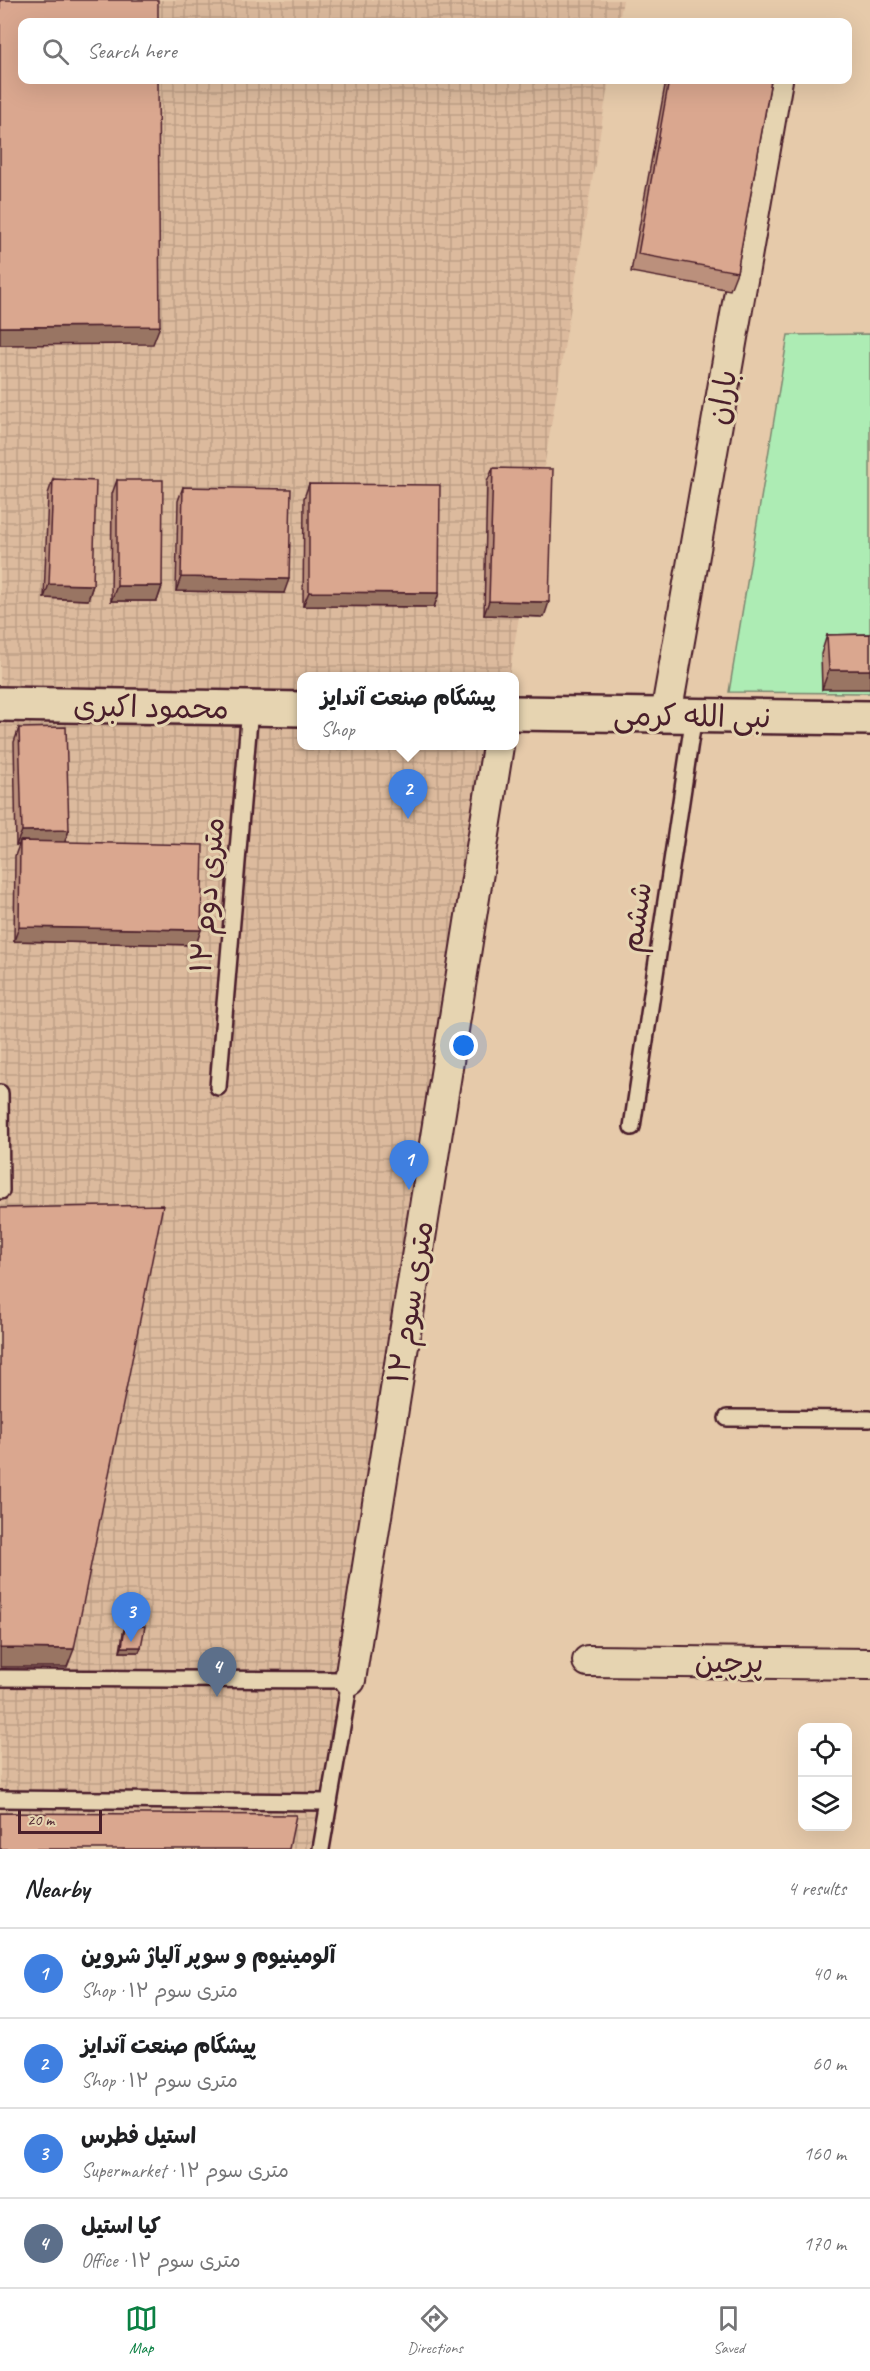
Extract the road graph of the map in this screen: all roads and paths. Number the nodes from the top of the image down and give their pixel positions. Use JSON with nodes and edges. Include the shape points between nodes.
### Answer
{"nodes":[{"id":1,"x":776,"y":84,"type":"edge"},
{"id":2,"x":0,"y":704,"type":"edge"},
{"id":3,"x":250,"y":708,"type":"junction"},
{"id":4,"x":297,"y":709,"type":"edge"},
{"id":5,"x":519,"y":713,"type":"edge"},
{"id":6,"x":680,"y":715,"type":"junction"},
{"id":7,"x":870,"y":718,"type":"edge"},
{"id":8,"x":497,"y":750,"type":"edge"},
{"id":9,"x":218,"y":1087,"type":"dead end"},
{"id":10,"x":0,"y":1093,"type":"edge"},
{"id":11,"x":632,"y":1127,"type":"dead end"},
{"id":12,"x":2,"y":1191,"type":"dead end"},
{"id":13,"x":727,"y":1418,"type":"dead end"},
{"id":14,"x":870,"y":1419,"type":"edge"},
{"id":15,"x":588,"y":1661,"type":"dead end"},
{"id":16,"x":870,"y":1664,"type":"edge"},
{"id":17,"x":0,"y":1678,"type":"edge"},
{"id":18,"x":350,"y":1680,"type":"junction"},
{"id":19,"x":0,"y":1799,"type":"edge"},
{"id":20,"x":329,"y":1802,"type":"junction"},
{"id":21,"x":321,"y":1849,"type":"edge"}],
"edges":[{"from":1,"to":6,"type":"street","name":"باران"},
{"from":2,"to":3,"type":"street","name":"محمود اکبری"},
{"from":3,"to":4,"type":"street","name":"محمود اکبری"},
{"from":3,"to":9,"type":"lane","name":"۱۲ متری دوم"},
{"from":5,"to":6,"type":"street","name":"نبی الله کرمی"},
{"from":6,"to":7,"type":"street","name":"نبی الله کرمی"},
{"from":6,"to":11,"type":"lane","name":"ششم"},
{"from":8,"to":18,"type":"street","name":"۱۲ متری سوم"},
{"from":10,"to":12,"type":"lane"},
{"from":13,"to":14,"type":"lane"},
{"from":15,"to":16,"type":"street","name":"پرچین"},
{"from":17,"to":18,"type":"lane"},
{"from":18,"to":20,"type":"lane"},
{"from":19,"to":20,"type":"lane"},
{"from":20,"to":21,"type":"lane"}]}
